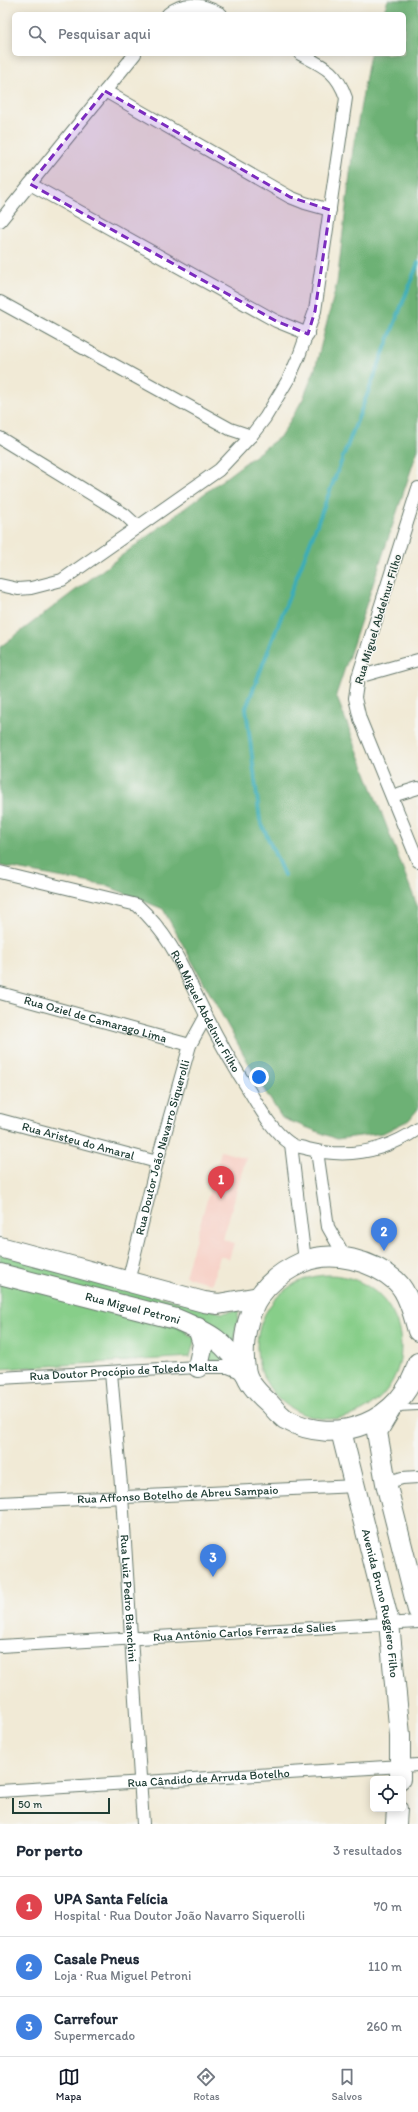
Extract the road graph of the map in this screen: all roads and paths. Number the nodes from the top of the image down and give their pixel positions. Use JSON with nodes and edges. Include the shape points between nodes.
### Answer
{"nodes":[{"id":1,"x":171,"y":12,"type":"edge"},
{"id":2,"x":217,"y":12,"type":"edge"},
{"id":3,"x":133,"y":56,"type":"edge"},
{"id":4,"x":304,"y":56,"type":"edge"},
{"id":5,"x":105,"y":91,"type":"junction"},
{"id":6,"x":30,"y":184,"type":"junction"},
{"id":7,"x":330,"y":210,"type":"junction"},
{"id":8,"x":0,"y":221,"type":"edge"},
{"id":9,"x":0,"y":302,"type":"edge"},
{"id":10,"x":308,"y":334,"type":"junction"},
{"id":11,"x":251,"y":436,"type":"junction"},
{"id":12,"x":0,"y":438,"type":"edge"},
{"id":13,"x":418,"y":488,"type":"edge"},
{"id":14,"x":138,"y":527,"type":"junction"},
{"id":15,"x":0,"y":585,"type":"edge"},
{"id":16,"x":418,"y":660,"type":"edge"},
{"id":17,"x":358,"y":677,"type":"junction"},
{"id":18,"x":418,"y":788,"type":"edge"},
{"id":19,"x":392,"y":796,"type":"junction"},
{"id":20,"x":418,"y":861,"type":"edge"},
{"id":21,"x":0,"y":872,"type":"edge"},
{"id":22,"x":0,"y":993,"type":"edge"},
{"id":23,"x":206,"y":1016,"type":"junction"},
{"id":24,"x":190,"y":1045,"type":"junction"},
{"id":25,"x":0,"y":1120,"type":"edge"},
{"id":26,"x":418,"y":1129,"type":"edge"},
{"id":27,"x":291,"y":1144,"type":"junction"},
{"id":28,"x":317,"y":1151,"type":"junction"},
{"id":29,"x":157,"y":1162,"type":"junction"},
{"id":30,"x":0,"y":1247,"type":"edge"},
{"id":31,"x":345,"y":1257,"type":"junction"},
{"id":32,"x":305,"y":1261,"type":"junction"},
{"id":33,"x":0,"y":1274,"type":"edge"},
{"id":34,"x":128,"y":1282,"type":"junction"},
{"id":35,"x":397,"y":1282,"type":"junction"},
{"id":36,"x":418,"y":1283,"type":"edge"},
{"id":37,"x":259,"y":1297,"type":"junction"},
{"id":38,"x":198,"y":1328,"type":"junction"},
{"id":39,"x":418,"y":1331,"type":"edge"},
{"id":40,"x":198,"y":1367,"type":"junction"},
{"id":41,"x":111,"y":1373,"type":"junction"},
{"id":42,"x":246,"y":1374,"type":"junction"},
{"id":43,"x":0,"y":1378,"type":"edge"},
{"id":44,"x":416,"y":1379,"type":"edge"},
{"id":45,"x":418,"y":1403,"type":"edge"},
{"id":46,"x":418,"y":1407,"type":"edge"},
{"id":47,"x":397,"y":1408,"type":"junction"},
{"id":48,"x":341,"y":1431,"type":"junction"},
{"id":49,"x":418,"y":1477,"type":"edge"},
{"id":50,"x":386,"y":1483,"type":"junction"},
{"id":51,"x":356,"y":1486,"type":"junction"},
{"id":52,"x":122,"y":1496,"type":"junction"},
{"id":53,"x":0,"y":1503,"type":"edge"},
{"id":54,"x":418,"y":1610,"type":"edge"},
{"id":55,"x":418,"y":1622,"type":"edge"},
{"id":56,"x":389,"y":1623,"type":"junction"},
{"id":57,"x":130,"y":1639,"type":"junction"},
{"id":58,"x":0,"y":1646,"type":"edge"},
{"id":59,"x":406,"y":1770,"type":"edge"},
{"id":60,"x":141,"y":1783,"type":"junction"},
{"id":61,"x":0,"y":1791,"type":"edge"},
{"id":62,"x":397,"y":1812,"type":"edge"},
{"id":63,"x":143,"y":1824,"type":"edge"},
{"id":64,"x":396,"y":1824,"type":"edge"}],
"edges":[{"from":1,"to":2,"type":"street","via":[[179,6],[192,3],[204,5]]},
{"from":3,"to":5,"type":"street"},
{"from":4,"to":7,"type":"street","via":[[327,68],[334,75],[346,98]]},
{"from":5,"to":6,"type":"street"},
{"from":5,"to":7,"type":"street","via":[[290,197]]},
{"from":6,"to":8,"type":"street"},
{"from":6,"to":10,"type":"street","via":[[276,321]]},
{"from":7,"to":10,"type":"street","via":[[315,311]]},
{"from":9,"to":11,"type":"street","via":[[230,429]]},
{"from":10,"to":11,"type":"street","via":[[290,378]]},
{"from":11,"to":14,"type":"street","via":[[220,470]]},
{"from":12,"to":14,"type":"street","via":[[124,514]]},
{"from":13,"to":17,"type":"street","name":"Rua Miguel Abdelnur Filho"},
{"from":14,"to":15,"type":"street","via":[[62,580],[31,588],[18,589]]},
{"from":16,"to":17,"type":"street"},
{"from":17,"to":19,"type":"street","name":"Rua Miguel Abdelnur Filho","via":[[355,698],[360,719]]},
{"from":18,"to":19,"type":"street"},
{"from":19,"to":20,"type":"street","name":"Rua Miguel Abdelnur Filho"},
{"from":21,"to":23,"type":"street","name":"Rua Miguel Abdelnur Filho","via":[[137,905],[169,940]]},
{"from":22,"to":24,"type":"street","name":"Rua Oziel de Camarago Lima"},
{"from":23,"to":24,"type":"street","name":"Rua Doutor João Navarro Siquerolli"},
{"from":23,"to":27,"type":"street","name":"Rua Miguel Abdelnur Filho","via":[[260,1108],[274,1128]]},
{"from":24,"to":29,"type":"street","name":"Rua Doutor João Navarro Siquerolli"},
{"from":25,"to":29,"type":"street","name":"Rua Aristeu do Amaral"},
{"from":26,"to":28,"type":"street","name":"Rua Miguel Abdelnur Filho","via":[[399,1142],[367,1152],[339,1154]]},
{"from":27,"to":28,"type":"street","name":"Rua Miguel Abdelnur Filho"},
{"from":27,"to":32,"type":"street"},
{"from":28,"to":31,"type":"street","via":[[328,1227]]},
{"from":29,"to":34,"type":"street","name":"Rua Doutor João Navarro Siquerolli"},
{"from":30,"to":34,"type":"main road","name":"Rua Miguel Petroni"},
{"from":31,"to":32,"type":"main road"},
{"from":31,"to":35,"type":"main road","via":[[374,1266]]},
{"from":32,"to":37,"type":"main road","via":[[284,1271],[266,1286]]},
{"from":33,"to":38,"type":"main road","name":"Rua Miguel Petroni","via":[[176,1319]]},
{"from":34,"to":37,"type":"main road","name":"Rua Miguel Petroni","via":[[218,1304]]},
{"from":35,"to":36,"type":"main road"},
{"from":35,"to":39,"type":"main road","via":[[412,1309]]},
{"from":37,"to":42,"type":"main road","via":[[249,1316],[244,1337]]},
{"from":38,"to":40,"type":"main road","via":[[203,1344]]},
{"from":38,"to":42,"type":"main road","name":"Rua Miguel Petroni","via":[[216,1338],[232,1352]]},
{"from":40,"to":41,"type":"street","name":"Rua Doutor Procópio de Toledo Malta"},
{"from":40,"to":42,"type":"street","name":"Rua Doutor Procópio de Toledo Malta","via":[[228,1367]]},
{"from":41,"to":43,"type":"street","name":"Rua Doutor Procópio de Toledo Malta"},
{"from":41,"to":52,"type":"street","name":"Rua Luiz Pedro Bianchini"},
{"from":42,"to":48,"type":"main road","name":"Rua Miguel Petroni","via":[[262,1398],[285,1418],[313,1430]]},
{"from":44,"to":47,"type":"main road"},
{"from":45,"to":47,"type":"lane"},
{"from":46,"to":47,"type":"lane"},
{"from":47,"to":48,"type":"main road","name":"Rua Miguel Petroni","via":[[368,1424]]},
{"from":47,"to":50,"type":"main road","via":[[377,1432]]},
{"from":48,"to":51,"type":"main road","name":"Avenida Bruno Ruggiero Filho"},
{"from":49,"to":50,"type":"street"},
{"from":50,"to":54,"type":"main road"},
{"from":51,"to":52,"type":"street","name":"Rua Affonso Botelho de Abreu Sampaio"},
{"from":51,"to":56,"type":"main road","name":"Avenida Bruno Ruggiero Filho"},
{"from":52,"to":53,"type":"street","name":"Rua Affonso Botelho de Abreu Sampaio"},
{"from":52,"to":57,"type":"street","name":"Rua Luiz Pedro Bianchini"},
{"from":55,"to":56,"type":"street","name":"Rua Antônio Carlos Ferraz de Salies"},
{"from":56,"to":57,"type":"street","name":"Rua Antônio Carlos Ferraz de Salies"},
{"from":56,"to":59,"type":"main road","name":"Avenida Bruno Ruggiero Filho"},
{"from":57,"to":58,"type":"street","name":"Rua Antônio Carlos Ferraz de Salies"},
{"from":57,"to":60,"type":"street","name":"Rua Luiz Pedro Bianchini"},
{"from":59,"to":60,"type":"street","name":"Rua Cândido de Arruda Botelho"},
{"from":60,"to":61,"type":"street","name":"Rua Cândido de Arruda Botelho"},
{"from":60,"to":63,"type":"street","name":"Rua Luiz Pedro Bianchini"},
{"from":62,"to":64,"type":"main road"}]}
